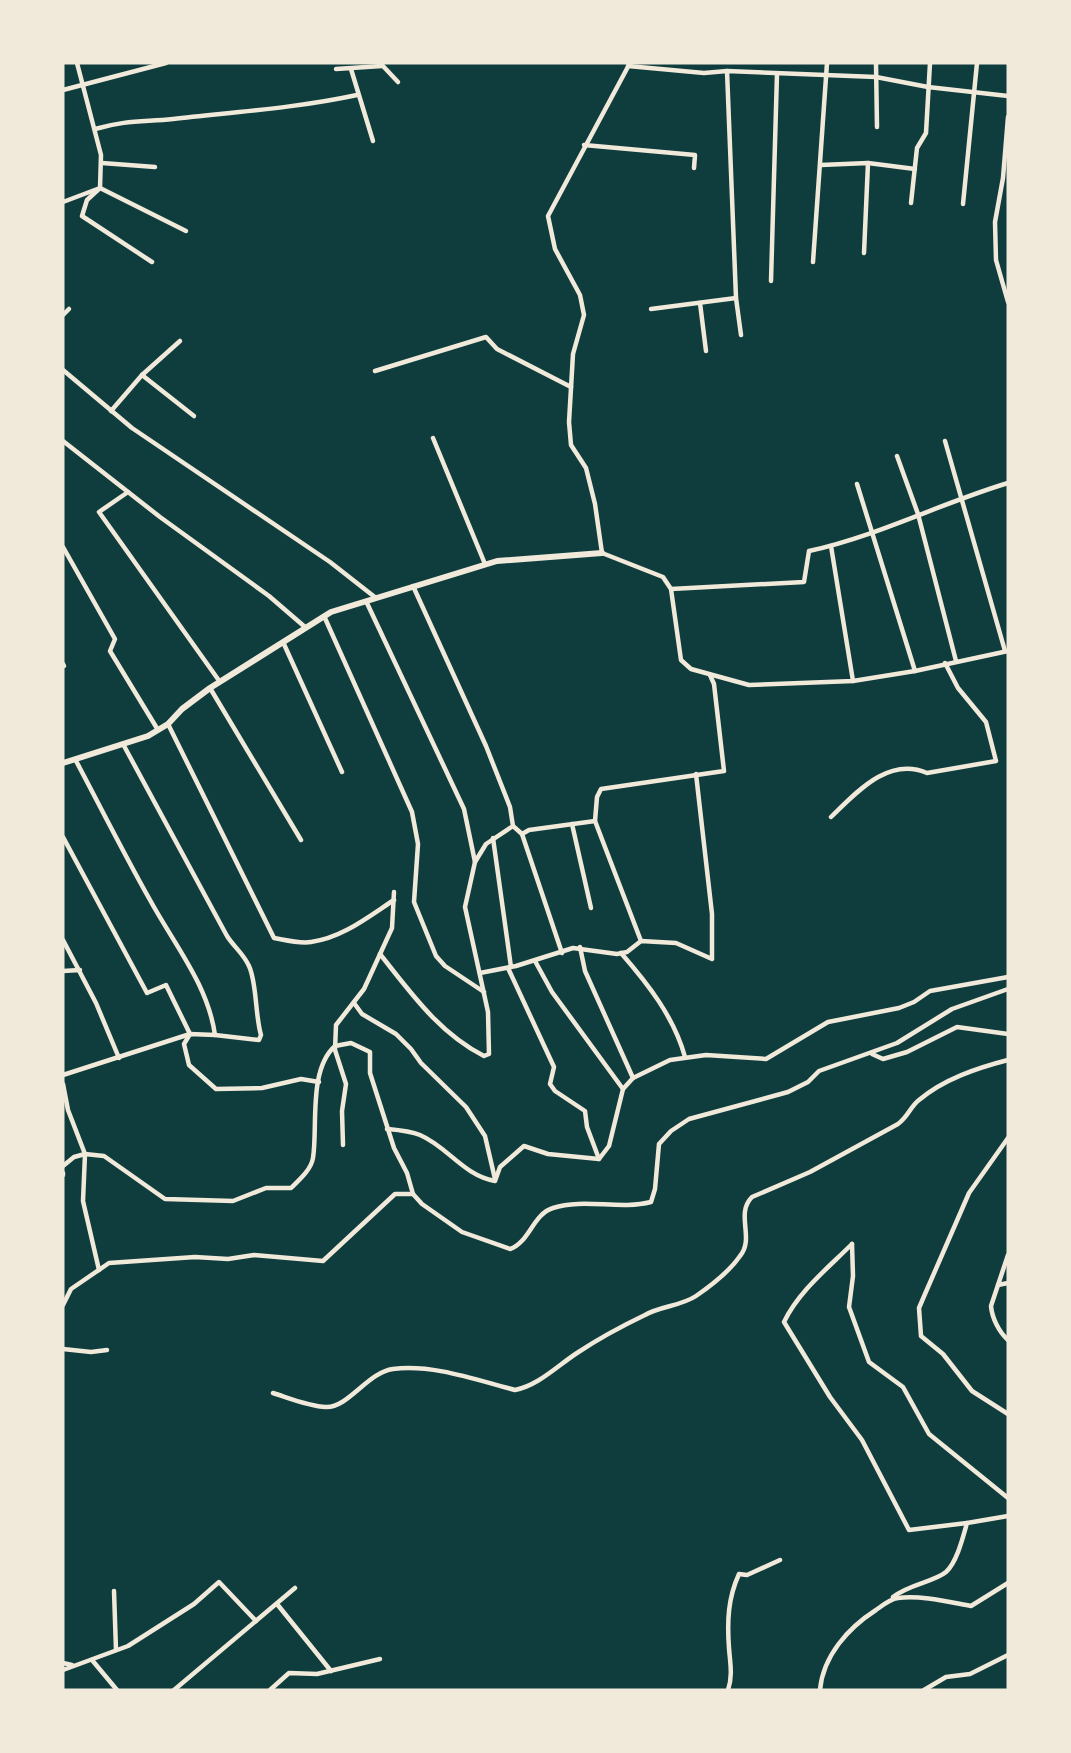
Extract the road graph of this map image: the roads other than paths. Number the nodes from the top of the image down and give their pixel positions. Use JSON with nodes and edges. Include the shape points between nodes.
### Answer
{"nodes":[{"id":1,"x":76,"y":63,"type":"edge"},
{"id":2,"x":166,"y":63,"type":"edge"},
{"id":3,"x":827,"y":63,"type":"edge"},
{"id":4,"x":876,"y":63,"type":"edge"},
{"id":5,"x":930,"y":63,"type":"edge"},
{"id":6,"x":977,"y":63,"type":"edge"},
{"id":7,"x":381,"y":64,"type":"edge"},
{"id":8,"x":629,"y":64,"type":"edge"},
{"id":9,"x":336,"y":69,"type":"dead end"},
{"id":10,"x":351,"y":69,"type":"junction"},
{"id":11,"x":727,"y":71,"type":"junction"},
{"id":12,"x":777,"y":74,"type":"junction"},
{"id":13,"x":826,"y":77,"type":"junction"},
{"id":14,"x":876,"y":77,"type":"junction"},
{"id":15,"x":398,"y":82,"type":"dead end"},
{"id":16,"x":82,"y":85,"type":"junction"},
{"id":17,"x":928,"y":87,"type":"junction"},
{"id":18,"x":63,"y":90,"type":"edge"},
{"id":19,"x":976,"y":91,"type":"junction"},
{"id":20,"x":357,"y":95,"type":"junction"},
{"id":21,"x":1008,"y":96,"type":"edge"},
{"id":22,"x":1008,"y":117,"type":"edge"},
{"id":23,"x":877,"y":127,"type":"dead end"},
{"id":24,"x":95,"y":129,"type":"junction"},
{"id":25,"x":373,"y":141,"type":"dead end"},
{"id":26,"x":584,"y":145,"type":"junction"},
{"id":27,"x":102,"y":163,"type":"junction"},
{"id":28,"x":868,"y":163,"type":"junction"},
{"id":29,"x":821,"y":165,"type":"junction"},
{"id":30,"x":155,"y":167,"type":"dead end"},
{"id":31,"x":694,"y":168,"type":"dead end"},
{"id":32,"x":915,"y":169,"type":"junction"},
{"id":33,"x":100,"y":188,"type":"junction"},
{"id":34,"x":63,"y":202,"type":"edge"},
{"id":35,"x":911,"y":203,"type":"dead end"},
{"id":36,"x":963,"y":204,"type":"dead end"},
{"id":37,"x":186,"y":231,"type":"dead end"},
{"id":38,"x":864,"y":253,"type":"dead end"},
{"id":39,"x":153,"y":262,"type":"dead end"},
{"id":40,"x":813,"y":262,"type":"dead end"},
{"id":41,"x":771,"y":281,"type":"dead end"},
{"id":42,"x":736,"y":298,"type":"junction"},
{"id":43,"x":1008,"y":302,"type":"edge"},
{"id":44,"x":700,"y":303,"type":"junction"},
{"id":45,"x":69,"y":309,"type":"dead end"},
{"id":46,"x":651,"y":309,"type":"dead end"},
{"id":47,"x":63,"y":315,"type":"edge"},
{"id":48,"x":741,"y":335,"type":"dead end"},
{"id":49,"x":180,"y":340,"type":"dead end"},
{"id":50,"x":706,"y":351,"type":"dead end"},
{"id":51,"x":63,"y":370,"type":"edge"},
{"id":52,"x":375,"y":371,"type":"dead end"},
{"id":53,"x":142,"y":375,"type":"junction"},
{"id":54,"x":571,"y":387,"type":"junction"},
{"id":55,"x":111,"y":411,"type":"junction"},
{"id":56,"x":194,"y":416,"type":"dead end"},
{"id":57,"x":433,"y":438,"type":"dead end"},
{"id":58,"x":63,"y":441,"type":"edge"},
{"id":59,"x":945,"y":441,"type":"dead end"},
{"id":60,"x":897,"y":456,"type":"dead end"},
{"id":61,"x":857,"y":484,"type":"dead end"},
{"id":62,"x":1008,"y":484,"type":"edge"},
{"id":63,"x":128,"y":492,"type":"junction"},
{"id":64,"x":963,"y":497,"type":"junction"},
{"id":65,"x":918,"y":514,"type":"junction"},
{"id":66,"x":873,"y":533,"type":"junction"},
{"id":67,"x":831,"y":546,"type":"junction"},
{"id":68,"x":63,"y":547,"type":"edge"},
{"id":69,"x":602,"y":552,"type":"junction"},
{"id":70,"x":485,"y":564,"type":"junction"},
{"id":71,"x":413,"y":586,"type":"junction"},
{"id":72,"x":671,"y":588,"type":"junction"},
{"id":73,"x":376,"y":598,"type":"junction"},
{"id":74,"x":366,"y":601,"type":"junction"},
{"id":75,"x":324,"y":616,"type":"junction"},
{"id":76,"x":305,"y":627,"type":"junction"},
{"id":77,"x":283,"y":642,"type":"junction"},
{"id":78,"x":1006,"y":651,"type":"edge"},
{"id":79,"x":956,"y":661,"type":"junction"},
{"id":80,"x":945,"y":663,"type":"junction"},
{"id":81,"x":915,"y":671,"type":"junction"},
{"id":82,"x":710,"y":674,"type":"junction"},
{"id":83,"x":853,"y":681,"type":"junction"},
{"id":84,"x":220,"y":682,"type":"junction"},
{"id":85,"x":210,"y":688,"type":"junction"},
{"id":86,"x":168,"y":724,"type":"junction"},
{"id":87,"x":158,"y":730,"type":"junction"},
{"id":88,"x":123,"y":744,"type":"junction"},
{"id":89,"x":75,"y":759,"type":"junction"},
{"id":90,"x":63,"y":763,"type":"edge"},
{"id":91,"x":342,"y":772,"type":"dead end"},
{"id":92,"x":696,"y":774,"type":"junction"},
{"id":93,"x":831,"y":817,"type":"dead end"},
{"id":94,"x":595,"y":821,"type":"junction"},
{"id":95,"x":572,"y":824,"type":"junction"},
{"id":96,"x":513,"y":826,"type":"junction"},
{"id":97,"x":522,"y":834,"type":"junction"},
{"id":98,"x":63,"y":837,"type":"edge"},
{"id":99,"x":493,"y":838,"type":"junction"},
{"id":100,"x":301,"y":840,"type":"dead end"},
{"id":101,"x":475,"y":862,"type":"junction"},
{"id":102,"x":394,"y":892,"type":"dead end"},
{"id":103,"x":394,"y":900,"type":"junction"},
{"id":104,"x":591,"y":908,"type":"dead end"},
{"id":105,"x":63,"y":940,"type":"edge"},
{"id":106,"x":641,"y":941,"type":"junction"},
{"id":107,"x":580,"y":947,"type":"junction"},
{"id":108,"x":561,"y":953,"type":"junction"},
{"id":109,"x":621,"y":953,"type":"junction"},
{"id":110,"x":380,"y":954,"type":"junction"},
{"id":111,"x":535,"y":961,"type":"junction"},
{"id":112,"x":509,"y":967,"type":"junction"},
{"id":113,"x":80,"y":970,"type":"junction"},
{"id":114,"x":63,"y":971,"type":"edge"},
{"id":115,"x":480,"y":973,"type":"junction"},
{"id":116,"x":1008,"y":977,"type":"edge"},
{"id":117,"x":1008,"y":989,"type":"edge"},
{"id":118,"x":484,"y":992,"type":"junction"},
{"id":119,"x":354,"y":1003,"type":"junction"},
{"id":120,"x":190,"y":1034,"type":"junction"},
{"id":121,"x":1008,"y":1034,"type":"edge"},
{"id":122,"x":215,"y":1035,"type":"junction"},
{"id":123,"x":335,"y":1046,"type":"junction"},
{"id":124,"x":871,"y":1054,"type":"junction"},
{"id":125,"x":686,"y":1057,"type":"junction"},
{"id":126,"x":119,"y":1058,"type":"junction"},
{"id":127,"x":1008,"y":1060,"type":"edge"},
{"id":128,"x":63,"y":1075,"type":"edge"},
{"id":129,"x":633,"y":1078,"type":"junction"},
{"id":130,"x":320,"y":1082,"type":"junction"},
{"id":131,"x":63,"y":1084,"type":"edge"},
{"id":132,"x":623,"y":1089,"type":"junction"},
{"id":133,"x":387,"y":1129,"type":"junction"},
{"id":134,"x":1008,"y":1138,"type":"edge"},
{"id":135,"x":343,"y":1145,"type":"dead end"},
{"id":136,"x":85,"y":1154,"type":"junction"},
{"id":137,"x":599,"y":1159,"type":"junction"},
{"id":138,"x":63,"y":1166,"type":"edge"},
{"id":139,"x":495,"y":1181,"type":"junction"},
{"id":140,"x":413,"y":1194,"type":"junction"},
{"id":141,"x":1008,"y":1255,"type":"edge"},
{"id":142,"x":99,"y":1270,"type":"junction"},
{"id":143,"x":1008,"y":1283,"type":"edge"},
{"id":144,"x":998,"y":1285,"type":"junction"},
{"id":145,"x":63,"y":1305,"type":"edge"},
{"id":146,"x":1008,"y":1340,"type":"edge"},
{"id":147,"x":63,"y":1349,"type":"edge"},
{"id":148,"x":107,"y":1350,"type":"dead end"},
{"id":149,"x":273,"y":1393,"type":"dead end"},
{"id":150,"x":1008,"y":1414,"type":"edge"},
{"id":151,"x":1008,"y":1498,"type":"edge"},
{"id":152,"x":1008,"y":1516,"type":"edge"},
{"id":153,"x":967,"y":1523,"type":"junction"},
{"id":154,"x":780,"y":1560,"type":"dead end"},
{"id":155,"x":1008,"y":1583,"type":"edge"},
{"id":156,"x":295,"y":1588,"type":"dead end"},
{"id":157,"x":114,"y":1591,"type":"dead end"},
{"id":158,"x":887,"y":1603,"type":"junction"},
{"id":159,"x":277,"y":1604,"type":"junction"},
{"id":160,"x":256,"y":1621,"type":"junction"},
{"id":161,"x":116,"y":1650,"type":"junction"},
{"id":162,"x":1008,"y":1655,"type":"edge"},
{"id":163,"x":380,"y":1659,"type":"dead end"},
{"id":164,"x":92,"y":1660,"type":"junction"},
{"id":165,"x":63,"y":1663,"type":"edge"},
{"id":166,"x":72,"y":1665,"type":"junction"},
{"id":167,"x":63,"y":1670,"type":"edge"},
{"id":168,"x":331,"y":1671,"type":"junction"},
{"id":169,"x":117,"y":1690,"type":"edge"},
{"id":170,"x":174,"y":1690,"type":"edge"},
{"id":171,"x":270,"y":1690,"type":"edge"},
{"id":172,"x":729,"y":1690,"type":"edge"},
{"id":173,"x":818,"y":1690,"type":"edge"},
{"id":174,"x":924,"y":1690,"type":"edge"}],
"edges":[{"from":1,"to":16,"type":"street"},
{"from":2,"to":16,"type":"street"},
{"from":3,"to":13,"type":"street"},
{"from":4,"to":14,"type":"street"},
{"from":5,"to":17,"type":"street"},
{"from":6,"to":19,"type":"street"},
{"from":7,"to":10,"type":"street"},
{"from":7,"to":15,"type":"street"},
{"from":8,"to":11,"type":"street","via":[[704,73]]},
{"from":8,"to":26,"type":"street"},
{"from":9,"to":10,"type":"street"},
{"from":10,"to":20,"type":"street"},
{"from":11,"to":12,"type":"street"},
{"from":11,"to":42,"type":"street"},
{"from":12,"to":13,"type":"street"},
{"from":12,"to":41,"type":"street"},
{"from":13,"to":14,"type":"street"},
{"from":13,"to":29,"type":"street"},
{"from":14,"to":17,"type":"street"},
{"from":14,"to":23,"type":"street"},
{"from":16,"to":18,"type":"street"},
{"from":16,"to":24,"type":"street"},
{"from":17,"to":19,"type":"street"},
{"from":17,"to":32,"type":"street","via":[[926,133],[917,148]]},
{"from":19,"to":21,"type":"street"},
{"from":19,"to":36,"type":"street"},
{"from":20,"to":24,"type":"street","via":[[217,114],[123,121]]},
{"from":20,"to":25,"type":"street"},
{"from":22,"to":43,"type":"street","via":[[995,222],[996,260]]},
{"from":24,"to":27,"type":"street"},
{"from":26,"to":31,"type":"street","via":[[695,155]]},
{"from":26,"to":54,"type":"street","via":[[548,216],[555,249],[580,295],[584,315],[573,354]]},
{"from":27,"to":30,"type":"street"},
{"from":27,"to":33,"type":"street"},
{"from":28,"to":29,"type":"street"},
{"from":28,"to":32,"type":"street"},
{"from":28,"to":38,"type":"street"},
{"from":29,"to":40,"type":"street"},
{"from":32,"to":35,"type":"street"},
{"from":33,"to":34,"type":"street"},
{"from":33,"to":37,"type":"street"},
{"from":33,"to":39,"type":"street","via":[[87,200],[82,216]]},
{"from":42,"to":44,"type":"street"},
{"from":42,"to":48,"type":"street"},
{"from":44,"to":46,"type":"street"},
{"from":44,"to":50,"type":"street"},
{"from":45,"to":47,"type":"street"},
{"from":49,"to":53,"type":"street"},
{"from":51,"to":55,"type":"street"},
{"from":52,"to":54,"type":"street","via":[[486,337],[497,349]]},
{"from":53,"to":55,"type":"street"},
{"from":53,"to":56,"type":"street"},
{"from":54,"to":69,"type":"street","via":[[571,445],[586,468]]},
{"from":55,"to":73,"type":"street"},
{"from":57,"to":70,"type":"street"},
{"from":58,"to":63,"type":"street"},
{"from":59,"to":64,"type":"street"},
{"from":60,"to":65,"type":"street"},
{"from":61,"to":66,"type":"street"},
{"from":62,"to":64,"type":"street"},
{"from":63,"to":76,"type":"street"},
{"from":63,"to":84,"type":"street","via":[[99,512]]},
{"from":64,"to":65,"type":"street"},
{"from":64,"to":78,"type":"street"},
{"from":65,"to":66,"type":"street"},
{"from":65,"to":79,"type":"street"},
{"from":66,"to":67,"type":"street"},
{"from":66,"to":81,"type":"street"},
{"from":67,"to":72,"type":"street","via":[[809,551],[804,582]]},
{"from":67,"to":83,"type":"street"},
{"from":68,"to":87,"type":"street","via":[[115,639],[110,651]]},
{"from":69,"to":70,"type":"street"},
{"from":69,"to":72,"type":"street","via":[[663,577]]},
{"from":70,"to":71,"type":"street"},
{"from":71,"to":73,"type":"street"},
{"from":71,"to":96,"type":"street","via":[[486,746],[510,807]]},
{"from":72,"to":82,"type":"street","via":[[681,660],[691,669]]},
{"from":73,"to":74,"type":"street"},
{"from":74,"to":75,"type":"street"},
{"from":74,"to":101,"type":"street","via":[[464,810]]},
{"from":75,"to":76,"type":"street"},
{"from":75,"to":118,"type":"street","via":[[412,812],[418,844],[414,902],[436,956]]},
{"from":76,"to":77,"type":"street"},
{"from":77,"to":84,"type":"street"},
{"from":77,"to":91,"type":"street"},
{"from":78,"to":79,"type":"street"},
{"from":79,"to":80,"type":"street"},
{"from":80,"to":81,"type":"street"},
{"from":80,"to":93,"type":"street","via":[[958,688],[986,722],[996,761],[927,773],[918,769],[894,771],[872,779]]},
{"from":81,"to":83,"type":"street"},
{"from":82,"to":83,"type":"street","via":[[749,685]]},
{"from":82,"to":92,"type":"street","via":[[724,771]]},
{"from":84,"to":85,"type":"street"},
{"from":85,"to":86,"type":"street"},
{"from":85,"to":100,"type":"street"},
{"from":86,"to":87,"type":"street"},
{"from":86,"to":103,"type":"street","via":[[274,938],[309,943],[335,936]]},
{"from":87,"to":88,"type":"street"},
{"from":88,"to":89,"type":"street"},
{"from":88,"to":122,"type":"street","via":[[226,936],[239,948],[250,968],[259,1040]]},
{"from":89,"to":90,"type":"street"},
{"from":89,"to":122,"type":"street","via":[[150,901],[189,965],[206,999]]},
{"from":92,"to":94,"type":"street","via":[[601,789]]},
{"from":92,"to":106,"type":"street","via":[[712,914],[712,959],[676,943]]},
{"from":94,"to":95,"type":"street"},
{"from":94,"to":106,"type":"street"},
{"from":95,"to":97,"type":"street"},
{"from":95,"to":104,"type":"street"},
{"from":96,"to":97,"type":"street"},
{"from":96,"to":99,"type":"street"},
{"from":97,"to":108,"type":"street"},
{"from":98,"to":120,"type":"street","via":[[147,993],[166,985]]},
{"from":99,"to":101,"type":"street"},
{"from":99,"to":112,"type":"street"},
{"from":101,"to":115,"type":"street","via":[[465,907]]},
{"from":102,"to":103,"type":"street"},
{"from":103,"to":110,"type":"street","via":[[392,928]]},
{"from":105,"to":113,"type":"street"},
{"from":106,"to":109,"type":"street"},
{"from":107,"to":108,"type":"street"},
{"from":107,"to":109,"type":"street"},
{"from":107,"to":129,"type":"street","via":[[585,971]]},
{"from":108,"to":111,"type":"street"},
{"from":109,"to":125,"type":"street","via":[[657,998],[679,1034]]},
{"from":110,"to":118,"type":"street","via":[[424,1010],[467,1047],[484,1056],[489,1054]]},
{"from":110,"to":119,"type":"street"},
{"from":111,"to":112,"type":"street"},
{"from":111,"to":132,"type":"street","via":[[552,992]]},
{"from":112,"to":115,"type":"street"},
{"from":112,"to":137,"type":"street","via":[[554,1067],[550,1084],[585,1111]]},
{"from":113,"to":114,"type":"street"},
{"from":113,"to":126,"type":"street"},
{"from":115,"to":118,"type":"street"},
{"from":116,"to":125,"type":"street","via":[[930,990],[899,1008],[828,1022],[766,1059]]},
{"from":117,"to":124,"type":"street","via":[[952,1008],[897,1043]]},
{"from":119,"to":123,"type":"street","via":[[338,1019]]},
{"from":119,"to":139,"type":"street","via":[[362,1014],[396,1034],[466,1107],[485,1136]]},
{"from":120,"to":122,"type":"street"},
{"from":120,"to":126,"type":"street"},
{"from":120,"to":130,"type":"street","via":[[184,1044],[189,1065],[216,1089],[262,1088],[301,1079]]},
{"from":121,"to":124,"type":"street","via":[[957,1027],[907,1052],[883,1059]]},
{"from":123,"to":130,"type":"street","via":[[326,1057]]},
{"from":123,"to":133,"type":"street","via":[[351,1043],[368,1048],[370,1074]]},
{"from":123,"to":135,"type":"street","via":[[346,1084]]},
{"from":124,"to":140,"type":"street","via":[[819,1071],[788,1092],[689,1119],[659,1144],[656,1189],[651,1202],[635,1206],[614,1203],[552,1208],[542,1214],[517,1247],[510,1249],[462,1232]]},
{"from":125,"to":129,"type":"street","via":[[670,1060]]},
{"from":126,"to":128,"type":"street"},
{"from":127,"to":149,"type":"street","via":[[935,1087],[898,1124],[810,1172],[752,1197],[743,1215],[744,1251],[724,1274],[690,1300],[646,1314],[522,1388],[515,1390],[463,1376],[406,1368],[390,1369],[375,1376],[328,1407]]},
{"from":129,"to":132,"type":"street"},
{"from":130,"to":136,"type":"street","via":[[313,1110],[313,1158],[291,1188],[266,1188],[233,1201],[165,1199],[112,1161]]},
{"from":131,"to":136,"type":"street","via":[[68,1110]]},
{"from":132,"to":137,"type":"street","via":[[609,1146]]},
{"from":133,"to":139,"type":"street","via":[[418,1134],[479,1178]]},
{"from":133,"to":140,"type":"street"},
{"from":134,"to":150,"type":"street","via":[[969,1193],[919,1308],[919,1321],[921,1336],[943,1354],[972,1392]]},
{"from":136,"to":138,"type":"street"},
{"from":136,"to":142,"type":"street","via":[[83,1201]]},
{"from":137,"to":139,"type":"street","via":[[548,1154],[524,1146],[501,1167]]},
{"from":140,"to":142,"type":"street","via":[[395,1194],[323,1261],[268,1255],[153,1259],[109,1263]]},
{"from":141,"to":144,"type":"street"},
{"from":142,"to":145,"type":"street","via":[[71,1289]]},
{"from":143,"to":144,"type":"street"},
{"from":144,"to":146,"type":"street","via":[[992,1313]]},
{"from":147,"to":148,"type":"street"},
{"from":151,"to":153,"type":"street","via":[[929,1434],[903,1387],[869,1362],[849,1307],[852,1244],[805,1290],[784,1322],[862,1440],[909,1530]]},
{"from":152,"to":153,"type":"street"},
{"from":153,"to":158,"type":"street","via":[[945,1572],[907,1588]]},
{"from":154,"to":172,"type":"street","via":[[747,1575],[739,1574],[732,1589],[728,1612],[732,1679]]},
{"from":155,"to":158,"type":"street","via":[[971,1606],[909,1598]]},
{"from":156,"to":159,"type":"street"},
{"from":157,"to":161,"type":"street"},
{"from":158,"to":173,"type":"street","via":[[839,1642]]},
{"from":159,"to":160,"type":"street"},
{"from":159,"to":168,"type":"street"},
{"from":160,"to":161,"type":"street","via":[[219,1582],[194,1604]]},
{"from":160,"to":170,"type":"street"},
{"from":161,"to":164,"type":"street"},
{"from":162,"to":174,"type":"street","via":[[970,1674],[946,1677]]},
{"from":163,"to":168,"type":"street"},
{"from":164,"to":166,"type":"street"},
{"from":164,"to":169,"type":"street"},
{"from":165,"to":166,"type":"street"},
{"from":166,"to":167,"type":"street"},
{"from":168,"to":171,"type":"street","via":[[289,1672]]}]}
